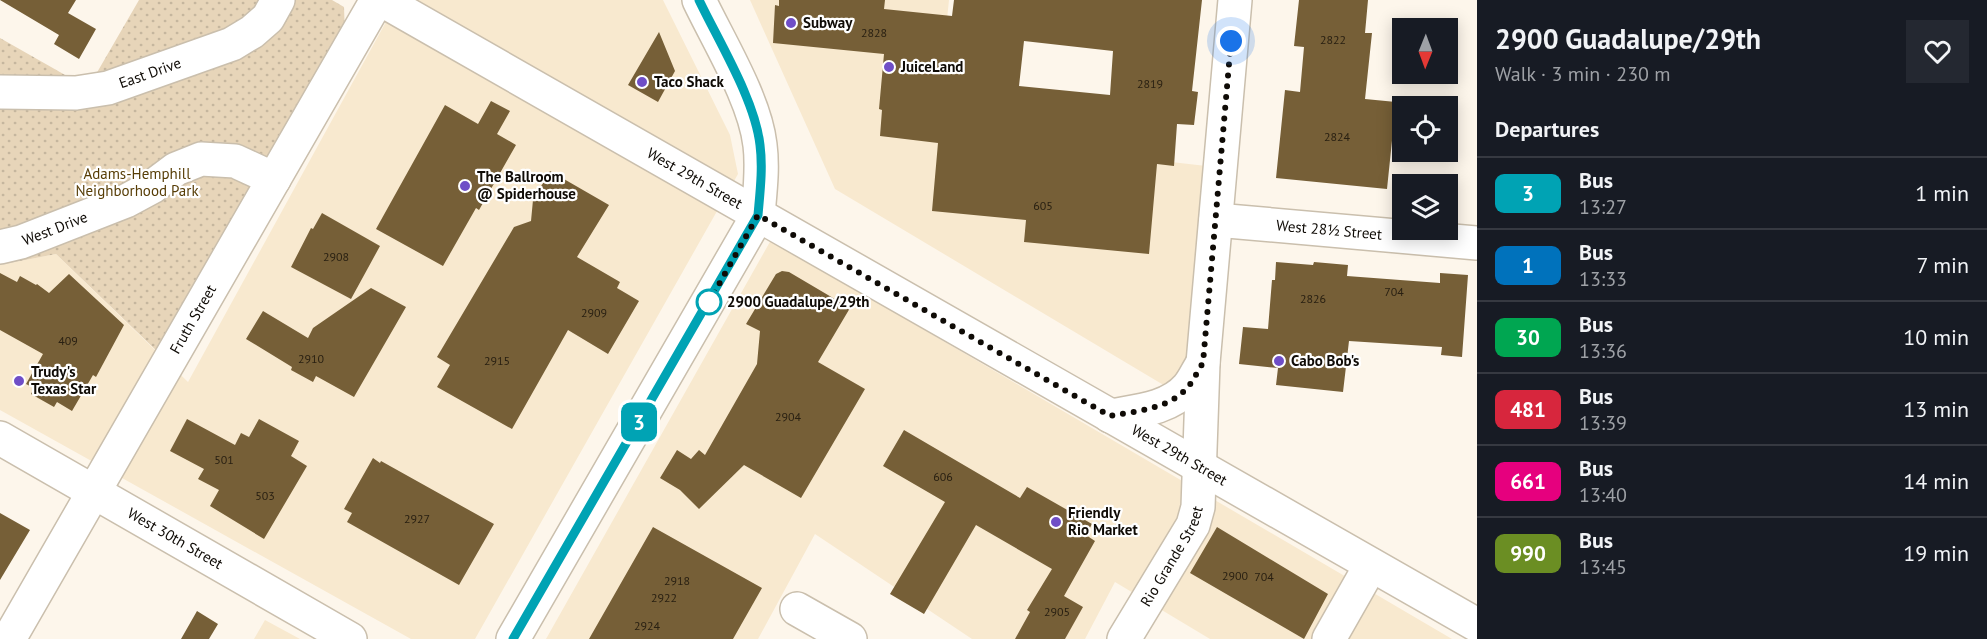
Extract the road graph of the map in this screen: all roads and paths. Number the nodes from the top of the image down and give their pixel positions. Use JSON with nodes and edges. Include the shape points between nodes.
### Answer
{"nodes":[{"id":1,"x":278,"y":0,"type":"edge"},
{"id":2,"x":380,"y":0,"type":"edge"},
{"id":3,"x":699,"y":0,"type":"edge"},
{"id":4,"x":1235,"y":0,"type":"edge"},
{"id":5,"x":0,"y":93,"type":"edge"},
{"id":6,"x":274,"y":179,"type":"junction"},
{"id":7,"x":758,"y":215,"type":"junction"},
{"id":8,"x":1216,"y":220,"type":"junction"},
{"id":9,"x":1477,"y":243,"type":"edge"},
{"id":10,"x":0,"y":247,"type":"edge"},
{"id":11,"x":1203,"y":363,"type":"junction"},
{"id":12,"x":1110,"y":416,"type":"junction"},
{"id":13,"x":0,"y":438,"type":"edge"},
{"id":14,"x":1200,"y":468,"type":"junction"},
{"id":15,"x":94,"y":492,"type":"junction"},
{"id":16,"x":1371,"y":565,"type":"junction"},
{"id":17,"x":797,"y":609,"type":"dead end"},
{"id":18,"x":1477,"y":625,"type":"edge"},
{"id":19,"x":9,"y":639,"type":"edge"},
{"id":20,"x":350,"y":639,"type":"edge"},
{"id":21,"x":513,"y":639,"type":"edge"},
{"id":22,"x":850,"y":639,"type":"edge"},
{"id":23,"x":1124,"y":639,"type":"edge"},
{"id":24,"x":1329,"y":639,"type":"edge"}],
"edges":[{"from":1,"to":5,"type":"street","name":"East Drive","via":[[268,18],[232,44],[108,88],[76,93]]},
{"from":2,"to":6,"type":"street","name":"Fruth Street"},
{"from":2,"to":7,"type":"street","name":"West 29th Street"},
{"from":3,"to":7,"type":"street","via":[[753,111],[761,163]]},
{"from":4,"to":8,"type":"street","name":"Rio Grande Street"},
{"from":6,"to":10,"type":"street","name":"West Drive","via":[[236,161],[201,159],[176,169],[126,201]]},
{"from":6,"to":15,"type":"street","name":"Fruth Street"},
{"from":7,"to":12,"type":"street","name":"West 29th Street"},
{"from":7,"to":21,"type":"street"},
{"from":8,"to":9,"type":"street","name":"West 28½ Street"},
{"from":8,"to":11,"type":"street","name":"Rio Grande Street"},
{"from":11,"to":12,"type":"street","via":[[1188,387],[1173,400]]},
{"from":11,"to":14,"type":"street","name":"Rio Grande Street"},
{"from":12,"to":14,"type":"street","name":"West 29th Street"},
{"from":13,"to":15,"type":"street","name":"West 30th Street"},
{"from":14,"to":16,"type":"street","name":"West 29th Street"},
{"from":14,"to":23,"type":"street","name":"Rio Grande Street","via":[[1193,525]]},
{"from":15,"to":19,"type":"street","name":"Fruth Street"},
{"from":15,"to":20,"type":"street","name":"West 30th Street"},
{"from":16,"to":18,"type":"street","name":"West 29th Street"},
{"from":16,"to":24,"type":"street"},
{"from":17,"to":22,"type":"street"}]}
